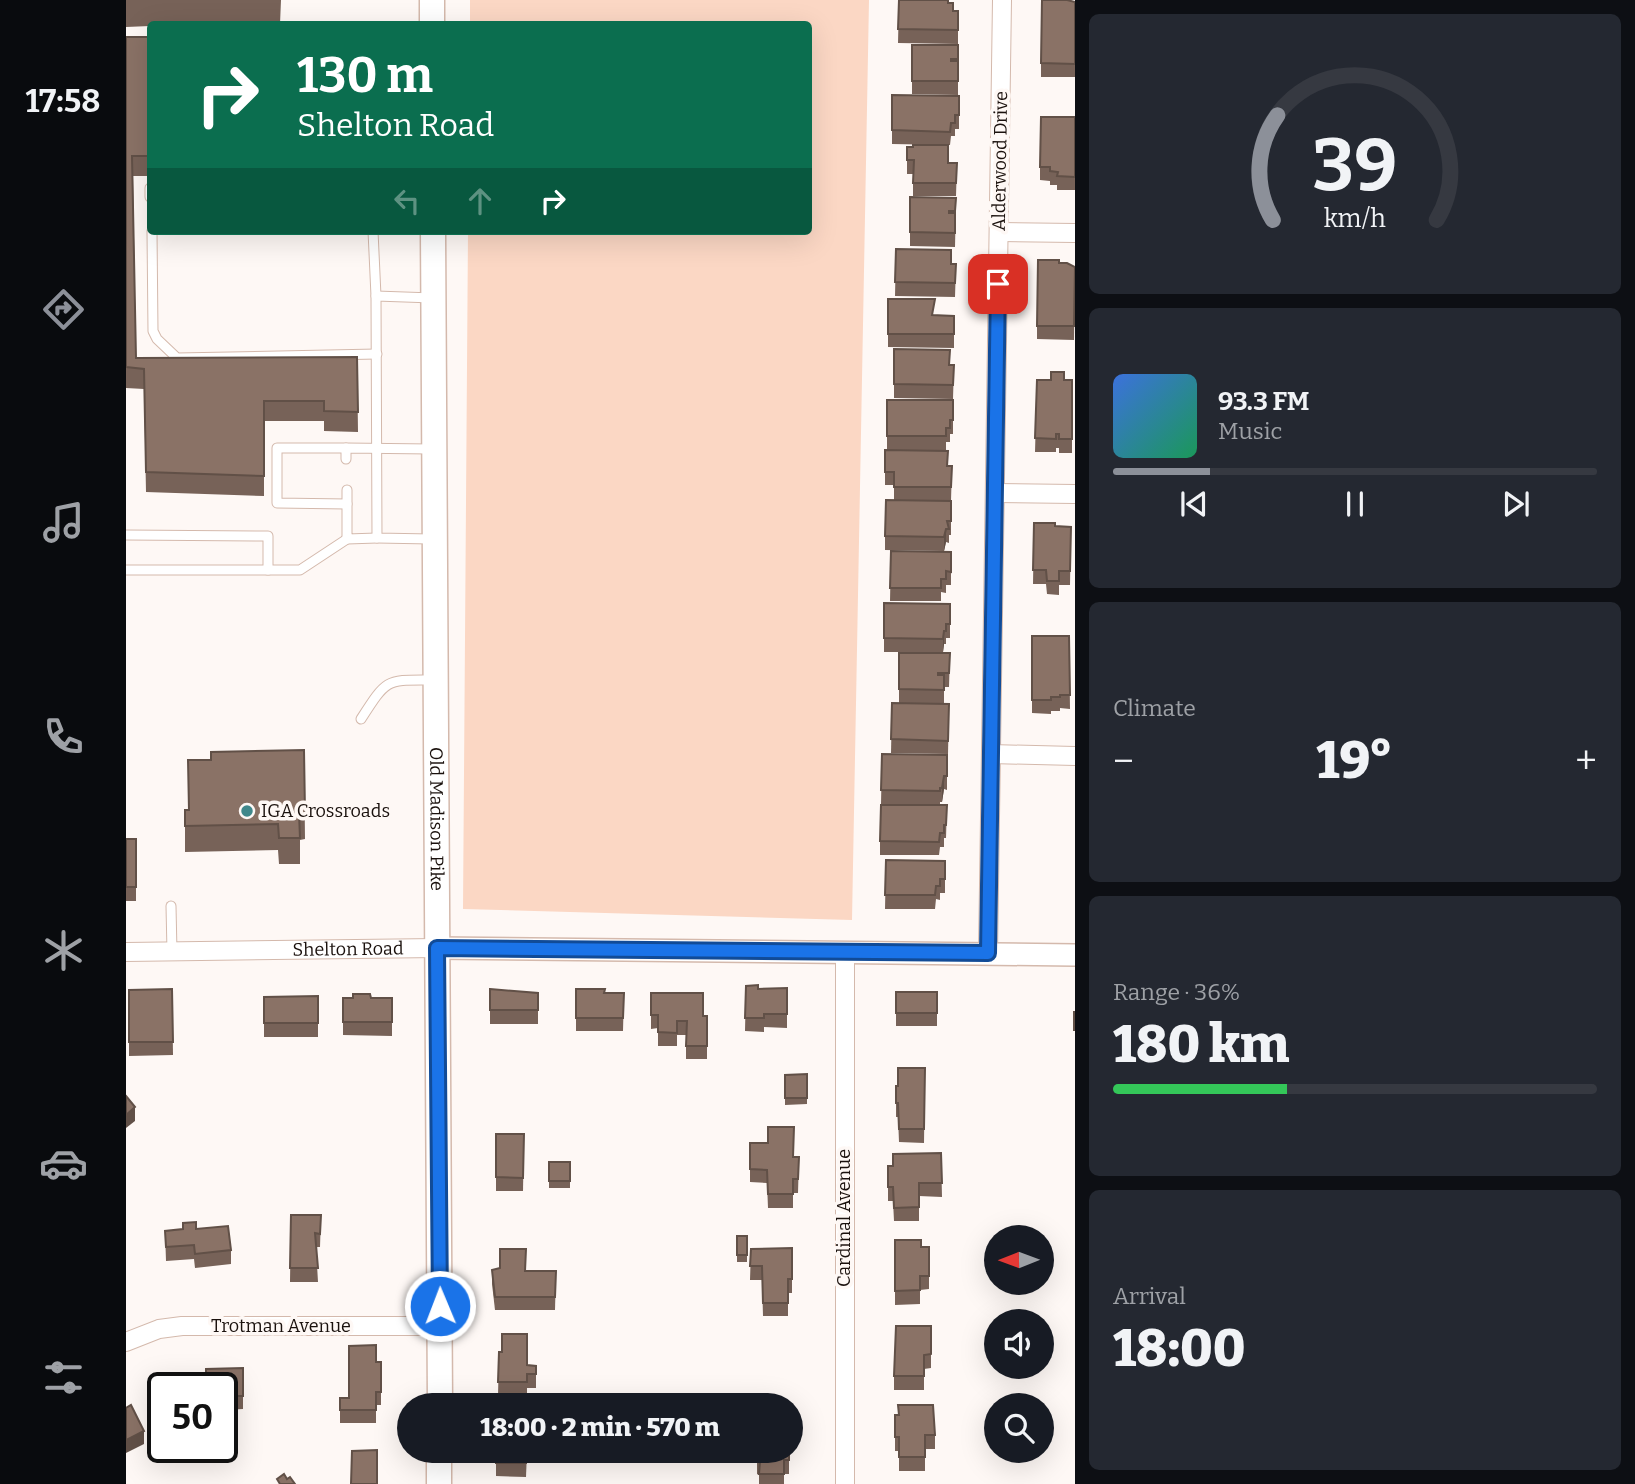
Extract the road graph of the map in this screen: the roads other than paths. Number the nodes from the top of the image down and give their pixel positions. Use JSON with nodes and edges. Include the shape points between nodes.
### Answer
{"nodes":[{"id":1,"x":432,"y":0,"type":"edge"},
{"id":2,"x":1002,"y":0,"type":"edge"},
{"id":3,"x":432,"y":21,"type":"edge"},
{"id":4,"x":999,"y":232,"type":"junction"},
{"id":5,"x":1075,"y":233,"type":"edge"},
{"id":6,"x":152,"y":235,"type":"edge"},
{"id":7,"x":373,"y":235,"type":"edge"},
{"id":8,"x":433,"y":235,"type":"edge"},
{"id":9,"x":376,"y":296,"type":"junction"},
{"id":10,"x":434,"y":298,"type":"junction"},
{"id":11,"x":377,"y":354,"type":"junction"},
{"id":12,"x":346,"y":448,"type":"junction"},
{"id":13,"x":378,"y":449,"type":"junction"},
{"id":14,"x":436,"y":449,"type":"junction"},
{"id":15,"x":346,"y":459,"type":"dead end"},
{"id":16,"x":347,"y":490,"type":"dead end"},
{"id":17,"x":995,"y":493,"type":"junction"},
{"id":18,"x":1075,"y":494,"type":"edge"},
{"id":19,"x":347,"y":504,"type":"junction"},
{"id":20,"x":126,"y":535,"type":"edge"},
{"id":21,"x":377,"y":538,"type":"junction"},
{"id":22,"x":347,"y":539,"type":"junction"},
{"id":23,"x":437,"y":539,"type":"junction"},
{"id":24,"x":126,"y":570,"type":"edge"},
{"id":25,"x":268,"y":570,"type":"junction"},
{"id":26,"x":437,"y":680,"type":"junction"},
{"id":27,"x":361,"y":719,"type":"dead end"},
{"id":28,"x":991,"y":754,"type":"junction"},
{"id":29,"x":1075,"y":756,"type":"edge"},
{"id":30,"x":171,"y":906,"type":"dead end"},
{"id":31,"x":437,"y":948,"type":"junction"},
{"id":32,"x":172,"y":951,"type":"junction"},
{"id":33,"x":845,"y":951,"type":"junction"},
{"id":34,"x":126,"y":952,"type":"edge"},
{"id":35,"x":988,"y":953,"type":"junction"},
{"id":36,"x":1075,"y":955,"type":"edge"},
{"id":37,"x":440,"y":1326,"type":"junction"},
{"id":38,"x":126,"y":1342,"type":"edge"},
{"id":39,"x":440,"y":1393,"type":"edge"},
{"id":40,"x":439,"y":1463,"type":"edge"},
{"id":41,"x":439,"y":1484,"type":"edge"},
{"id":42,"x":845,"y":1484,"type":"edge"}],
"edges":[{"from":1,"to":3,"type":"main road"},
{"from":2,"to":4,"type":"street","name":"Alderwood Drive"},
{"from":4,"to":5,"type":"street"},
{"from":4,"to":17,"type":"street","name":"Alderwood Drive"},
{"from":6,"to":11,"type":"lane","via":[[153,331],[177,358]]},
{"from":7,"to":9,"type":"lane"},
{"from":8,"to":10,"type":"main road","name":"Old Madison Pike"},
{"from":9,"to":10,"type":"lane"},
{"from":9,"to":11,"type":"lane"},
{"from":10,"to":14,"type":"main road","name":"Old Madison Pike"},
{"from":11,"to":13,"type":"lane"},
{"from":12,"to":13,"type":"lane"},
{"from":12,"to":15,"type":"lane"},
{"from":12,"to":19,"type":"lane","via":[[277,448],[277,503]]},
{"from":13,"to":14,"type":"lane"},
{"from":13,"to":21,"type":"lane"},
{"from":14,"to":23,"type":"main road","name":"Old Madison Pike"},
{"from":16,"to":19,"type":"lane"},
{"from":17,"to":18,"type":"street"},
{"from":17,"to":28,"type":"street","name":"Alderwood Drive"},
{"from":19,"to":22,"type":"lane"},
{"from":20,"to":25,"type":"lane","via":[[268,536]]},
{"from":21,"to":22,"type":"lane"},
{"from":21,"to":23,"type":"lane"},
{"from":22,"to":25,"type":"lane","via":[[300,570]]},
{"from":23,"to":26,"type":"main road","name":"Old Madison Pike"},
{"from":24,"to":25,"type":"lane"},
{"from":26,"to":27,"type":"lane","via":[[388,683]]},
{"from":26,"to":31,"type":"main road","name":"Old Madison Pike"},
{"from":28,"to":29,"type":"street"},
{"from":28,"to":35,"type":"street","name":"Alderwood Drive"},
{"from":30,"to":32,"type":"lane"},
{"from":31,"to":32,"type":"street","name":"Shelton Road"},
{"from":31,"to":33,"type":"street","name":"Shelton Road"},
{"from":31,"to":37,"type":"main road","name":"Old Madison Pike"},
{"from":32,"to":34,"type":"street","name":"Shelton Road"},
{"from":33,"to":35,"type":"street","name":"Shelton Road"},
{"from":33,"to":42,"type":"street","name":"Cardinal Avenue"},
{"from":35,"to":36,"type":"street","name":"Shelton Road"},
{"from":37,"to":38,"type":"street","name":"Trotman Avenue","via":[[182,1326]]},
{"from":37,"to":39,"type":"main road","name":"Old Madison Pike"},
{"from":40,"to":41,"type":"main road"}]}
